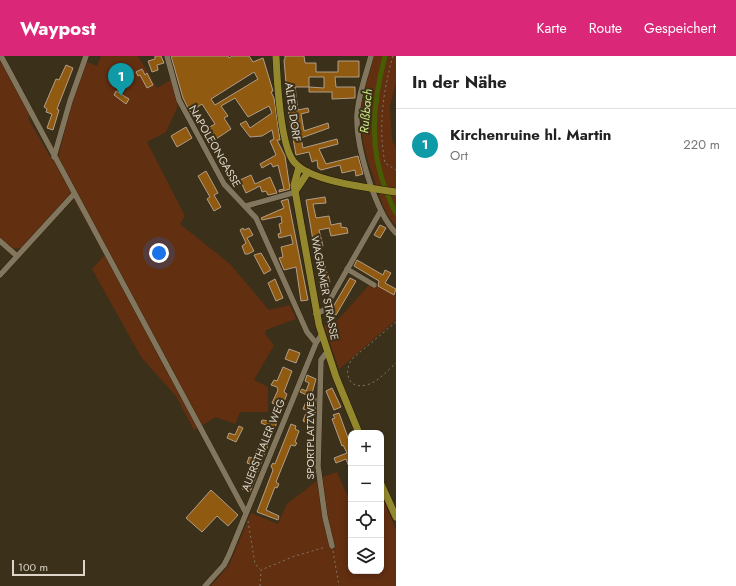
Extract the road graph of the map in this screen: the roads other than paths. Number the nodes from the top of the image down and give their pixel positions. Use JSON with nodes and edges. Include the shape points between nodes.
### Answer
{"nodes":[{"id":1,"x":1,"y":56,"type":"edge"},
{"id":2,"x":86,"y":56,"type":"edge"},
{"id":3,"x":167,"y":56,"type":"edge"},
{"id":4,"x":276,"y":56,"type":"edge"},
{"id":5,"x":371,"y":56,"type":"edge"},
{"id":6,"x":54,"y":157,"type":"junction"},
{"id":7,"x":299,"y":167,"type":"junction"},
{"id":8,"x":308,"y":172,"type":"junction"},
{"id":9,"x":375,"y":189,"type":"junction"},
{"id":10,"x":296,"y":191,"type":"junction"},
{"id":11,"x":395,"y":192,"type":"edge"},
{"id":12,"x":74,"y":194,"type":"junction"},
{"id":13,"x":246,"y":206,"type":"junction"},
{"id":14,"x":380,"y":212,"type":"junction"},
{"id":15,"x":396,"y":233,"type":"edge"},
{"id":16,"x":0,"y":241,"type":"edge"},
{"id":17,"x":17,"y":256,"type":"junction"},
{"id":18,"x":347,"y":269,"type":"junction"},
{"id":19,"x":0,"y":275,"type":"edge"},
{"id":20,"x":374,"y":285,"type":"dead end"},
{"id":21,"x":316,"y":314,"type":"junction"},
{"id":22,"x":322,"y":334,"type":"junction"},
{"id":23,"x":316,"y":343,"type":"junction"},
{"id":24,"x":327,"y":352,"type":"junction"},
{"id":25,"x":358,"y":430,"type":"edge"},
{"id":26,"x":384,"y":491,"type":"edge"},
{"id":27,"x":246,"y":513,"type":"junction"},
{"id":28,"x":396,"y":517,"type":"edge"},
{"id":29,"x":332,"y":546,"type":"road end"},
{"id":30,"x":205,"y":586,"type":"edge"}],
"edges":[{"from":1,"to":6,"type":"street"},
{"from":2,"to":6,"type":"street"},
{"from":3,"to":13,"type":"street","name":"NAPOLEONGASSE","via":[[183,109],[227,190]]},
{"from":4,"to":7,"type":"main road","name":"ALTES DORF","via":[[286,141],[292,160]]},
{"from":5,"to":9,"type":"street","via":[[357,115],[360,143]]},
{"from":6,"to":12,"type":"street"},
{"from":7,"to":8,"type":"main road"},
{"from":7,"to":10,"type":"main road","name":"WAGRAMER STRASSE","via":[[294,182]]},
{"from":8,"to":9,"type":"main road"},
{"from":8,"to":10,"type":"main road"},
{"from":9,"to":11,"type":"main road"},
{"from":9,"to":14,"type":"street"},
{"from":10,"to":13,"type":"street"},
{"from":10,"to":21,"type":"main road","name":"WAGRAMER STRASSE"},
{"from":12,"to":17,"type":"street"},
{"from":12,"to":27,"type":"street"},
{"from":13,"to":23,"type":"street","name":"NAPOLEONGASSE","via":[[258,222],[307,332]]},
{"from":14,"to":15,"type":"street"},
{"from":14,"to":18,"type":"street"},
{"from":16,"to":17,"type":"street"},
{"from":17,"to":19,"type":"street"},
{"from":18,"to":20,"type":"street"},
{"from":18,"to":21,"type":"street","via":[[324,310]]},
{"from":21,"to":22,"type":"main road","name":"WAGRAMER STRASSE"},
{"from":22,"to":23,"type":"street","name":"AUERSTHALER WEG"},
{"from":22,"to":24,"type":"main road","name":"WAGRAMER STRASSE"},
{"from":23,"to":27,"type":"street","name":"AUERSTHALER WEG"},
{"from":24,"to":25,"type":"main road","name":"WAGRAMER STRASSE"},
{"from":24,"to":29,"type":"street","name":"SPORTPLATZWEG","via":[[321,360],[318,466]]},
{"from":26,"to":28,"type":"main road"},
{"from":27,"to":30,"type":"street","name":"AUERSTHALER WEG","via":[[224,565]]}]}
